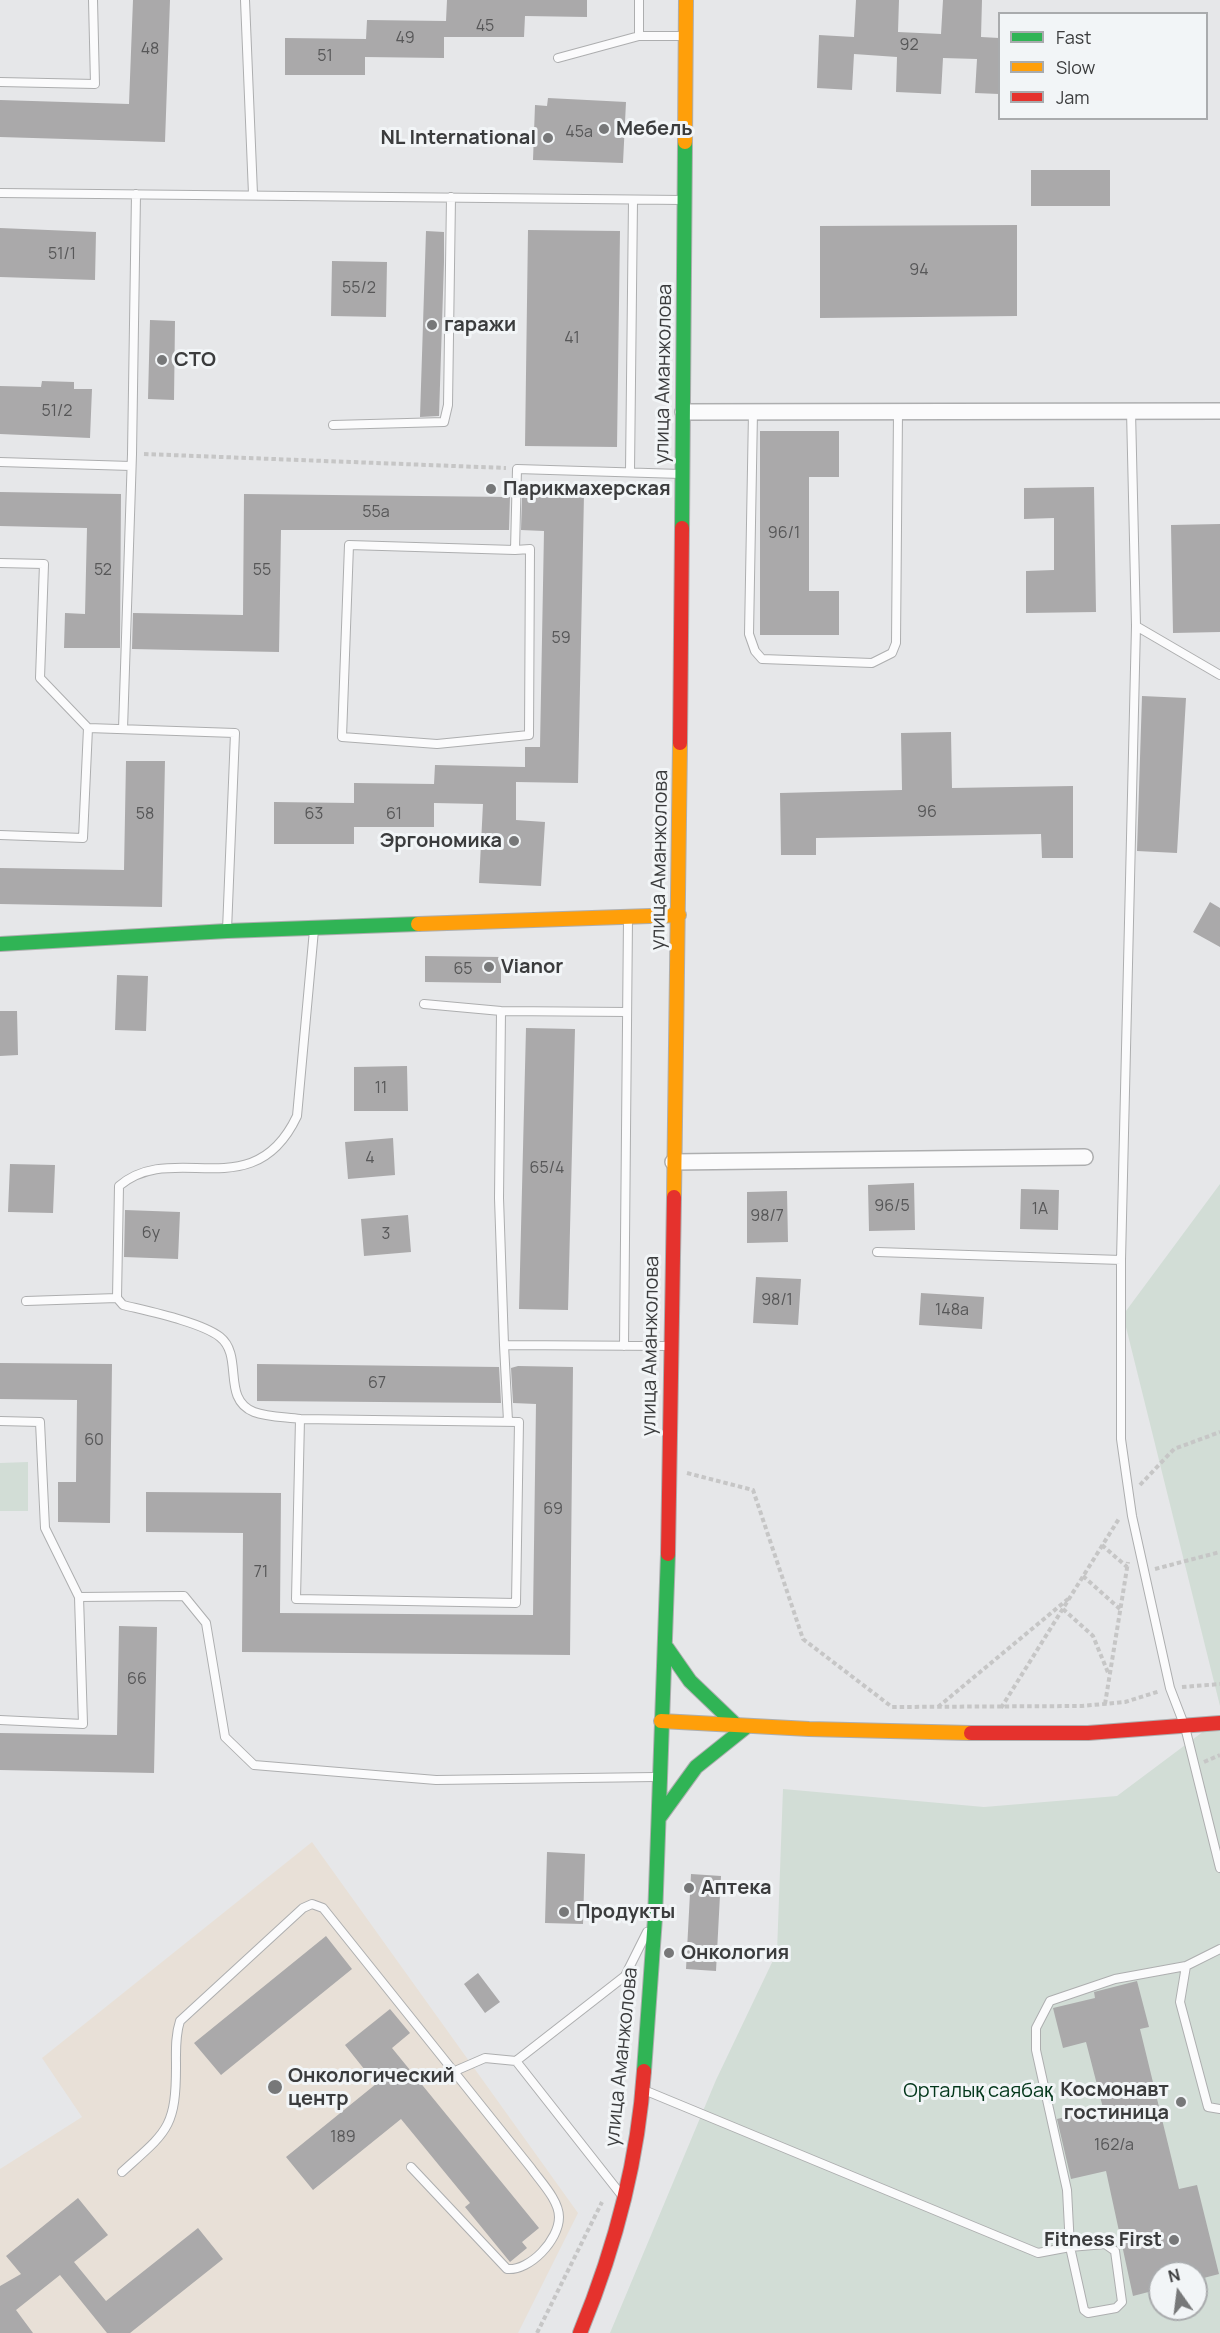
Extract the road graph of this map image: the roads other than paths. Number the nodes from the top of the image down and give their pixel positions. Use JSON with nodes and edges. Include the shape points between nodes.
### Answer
{"nodes":[{"id":1,"x":93,"y":0,"type":"edge"},
{"id":2,"x":245,"y":0,"type":"edge"},
{"id":3,"x":639,"y":0,"type":"edge"},
{"id":4,"x":686,"y":0,"type":"edge"},
{"id":5,"x":639,"y":36,"type":"junction"},
{"id":6,"x":686,"y":36,"type":"junction"},
{"id":7,"x":558,"y":58,"type":"dead end"},
{"id":8,"x":0,"y":82,"type":"edge"},
{"id":9,"x":0,"y":193,"type":"edge"},
{"id":10,"x":136,"y":194,"type":"junction"},
{"id":11,"x":253,"y":194,"type":"junction"},
{"id":12,"x":451,"y":197,"type":"junction"},
{"id":13,"x":633,"y":200,"type":"junction"},
{"id":14,"x":686,"y":200,"type":"junction"},
{"id":15,"x":1131,"y":411,"type":"junction"},
{"id":16,"x":1220,"y":411,"type":"edge"},
{"id":17,"x":683,"y":412,"type":"junction"},
{"id":18,"x":753,"y":412,"type":"junction"},
{"id":19,"x":898,"y":412,"type":"junction"},
{"id":20,"x":333,"y":425,"type":"dead end"},
{"id":21,"x":0,"y":462,"type":"edge"},
{"id":22,"x":131,"y":466,"type":"junction"},
{"id":23,"x":630,"y":471,"type":"junction"},
{"id":24,"x":682,"y":474,"type":"junction"},
{"id":25,"x":515,"y":550,"type":"junction"},
{"id":26,"x":0,"y":562,"type":"edge"},
{"id":27,"x":1136,"y":627,"type":"junction"},
{"id":28,"x":1220,"y":675,"type":"edge"},
{"id":29,"x":87,"y":728,"type":"junction"},
{"id":30,"x":123,"y":729,"type":"junction"},
{"id":31,"x":0,"y":835,"type":"edge"},
{"id":32,"x":679,"y":915,"type":"junction"},
{"id":33,"x":628,"y":917,"type":"junction"},
{"id":34,"x":314,"y":928,"type":"junction"},
{"id":35,"x":227,"y":932,"type":"junction"},
{"id":36,"x":0,"y":944,"type":"edge"},
{"id":37,"x":424,"y":1004,"type":"dead end"},
{"id":38,"x":501,"y":1011,"type":"junction"},
{"id":39,"x":627,"y":1012,"type":"junction"},
{"id":40,"x":1085,"y":1156,"type":"dead end"},
{"id":41,"x":673,"y":1162,"type":"junction"},
{"id":42,"x":877,"y":1252,"type":"dead end"},
{"id":43,"x":1121,"y":1260,"type":"junction"},
{"id":44,"x":117,"y":1298,"type":"junction"},
{"id":45,"x":26,"y":1301,"type":"dead end"},
{"id":46,"x":504,"y":1345,"type":"junction"},
{"id":47,"x":624,"y":1346,"type":"junction"},
{"id":48,"x":671,"y":1346,"type":"junction"},
{"id":49,"x":300,"y":1419,"type":"junction"},
{"id":50,"x":0,"y":1421,"type":"edge"},
{"id":51,"x":508,"y":1421,"type":"junction"},
{"id":52,"x":79,"y":1597,"type":"junction"},
{"id":53,"x":666,"y":1647,"type":"junction"},
{"id":54,"x":0,"y":1720,"type":"edge"},
{"id":55,"x":662,"y":1721,"type":"junction"},
{"id":56,"x":1220,"y":1723,"type":"edge"},
{"id":57,"x":741,"y":1726,"type":"junction"},
{"id":58,"x":1185,"y":1727,"type":"junction"},
{"id":59,"x":658,"y":1777,"type":"junction"},
{"id":60,"x":659,"y":1819,"type":"junction"},
{"id":61,"x":1220,"y":1868,"type":"edge"},
{"id":62,"x":655,"y":1918,"type":"junction"},
{"id":63,"x":1220,"y":1949,"type":"edge"},
{"id":64,"x":1186,"y":1966,"type":"junction"},
{"id":65,"x":516,"y":2061,"type":"junction"},
{"id":66,"x":455,"y":2071,"type":"junction"},
{"id":67,"x":643,"y":2090,"type":"junction"},
{"id":68,"x":1220,"y":2109,"type":"edge"},
{"id":69,"x":411,"y":2167,"type":"dead end"},
{"id":70,"x":122,"y":2172,"type":"dead end"},
{"id":71,"x":625,"y":2200,"type":"junction"},
{"id":72,"x":1070,"y":2247,"type":"junction"},
{"id":73,"x":580,"y":2333,"type":"edge"}],
"edges":[{"from":1,"to":8,"type":"lane","via":[[95,84]]},
{"from":2,"to":11,"type":"lane"},
{"from":3,"to":5,"type":"lane"},
{"from":4,"to":6,"type":"main road","name":"улица Аманжолова"},
{"from":5,"to":6,"type":"lane"},
{"from":5,"to":7,"type":"lane"},
{"from":6,"to":14,"type":"main road","name":"улица Аманжолова"},
{"from":9,"to":10,"type":"lane"},
{"from":10,"to":11,"type":"lane"},
{"from":10,"to":22,"type":"lane"},
{"from":11,"to":12,"type":"lane"},
{"from":12,"to":13,"type":"lane"},
{"from":12,"to":20,"type":"lane","via":[[448,405],[444,422]]},
{"from":13,"to":14,"type":"lane"},
{"from":13,"to":23,"type":"lane"},
{"from":14,"to":17,"type":"main road","name":"улица Аманжолова"},
{"from":15,"to":16,"type":"street"},
{"from":15,"to":19,"type":"street"},
{"from":15,"to":27,"type":"lane"},
{"from":17,"to":18,"type":"street"},
{"from":17,"to":24,"type":"main road","name":"улица Аманжолова"},
{"from":18,"to":19,"type":"street"},
{"from":18,"to":19,"type":"lane","via":[[748,634],[755,651],[762,659],[872,663],[892,653],[896,643]]},
{"from":21,"to":22,"type":"lane"},
{"from":22,"to":30,"type":"lane"},
{"from":23,"to":24,"type":"lane"},
{"from":23,"to":25,"type":"lane","via":[[517,469]]},
{"from":24,"to":32,"type":"main road","name":"улица Аманжолова"},
{"from":25,"to":25,"type":"lane","via":[[530,549],[529,735],[437,744],[342,737],[349,545]]},
{"from":26,"to":29,"type":"lane","via":[[44,564],[40,678]]},
{"from":27,"to":28,"type":"lane"},
{"from":27,"to":43,"type":"lane"},
{"from":29,"to":30,"type":"lane"},
{"from":29,"to":31,"type":"lane","via":[[83,838]]},
{"from":30,"to":35,"type":"lane","via":[[235,734]]},
{"from":32,"to":33,"type":"main road"},
{"from":32,"to":41,"type":"main road","name":"улица Аманжолова"},
{"from":33,"to":34,"type":"main road"},
{"from":33,"to":39,"type":"lane"},
{"from":34,"to":35,"type":"main road"},
{"from":34,"to":44,"type":"lane","via":[[297,1116],[286,1138],[253,1164],[154,1170],[132,1175],[119,1186]]},
{"from":35,"to":36,"type":"main road"},
{"from":37,"to":38,"type":"lane"},
{"from":38,"to":39,"type":"lane"},
{"from":38,"to":46,"type":"lane","via":[[499,1198]]},
{"from":39,"to":47,"type":"lane"},
{"from":40,"to":41,"type":"street"},
{"from":41,"to":48,"type":"main road","name":"улица Аманжолова"},
{"from":42,"to":43,"type":"lane"},
{"from":43,"to":58,"type":"lane","via":[[1121,1439],[1170,1688]]},
{"from":44,"to":45,"type":"lane"},
{"from":44,"to":49,"type":"lane","via":[[123,1305],[207,1330],[221,1338],[230,1351],[238,1400],[257,1413]]},
{"from":46,"to":47,"type":"lane"},
{"from":46,"to":51,"type":"lane"},
{"from":47,"to":48,"type":"lane"},
{"from":48,"to":53,"type":"main road","name":"улица Аманжолова"},
{"from":49,"to":51,"type":"lane"},
{"from":49,"to":51,"type":"lane","via":[[296,1599],[516,1603],[519,1422]]},
{"from":50,"to":52,"type":"lane","via":[[40,1422],[45,1528]]},
{"from":52,"to":54,"type":"lane","via":[[83,1724]]},
{"from":52,"to":59,"type":"lane","via":[[184,1596],[206,1623],[225,1737],[254,1765],[436,1780]]},
{"from":53,"to":55,"type":"main road","name":"улица Аманжолова"},
{"from":53,"to":57,"type":"main road","via":[[696,1691]]},
{"from":55,"to":57,"type":"main road"},
{"from":55,"to":59,"type":"main road","name":"улица Аманжолова"},
{"from":56,"to":58,"type":"main road"},
{"from":57,"to":58,"type":"main road","via":[[1027,1734],[1118,1734]]},
{"from":57,"to":60,"type":"main road","via":[[712,1749],[680,1784]]},
{"from":58,"to":61,"type":"lane"},
{"from":59,"to":60,"type":"main road","name":"улица Аманжолова"},
{"from":60,"to":62,"type":"main road","name":"улица Аманжолова"},
{"from":62,"to":65,"type":"lane","via":[[625,1976]]},
{"from":62,"to":67,"type":"main road","name":"улица Аманжолова"},
{"from":63,"to":64,"type":"lane"},
{"from":64,"to":68,"type":"lane","via":[[1180,2002],[1208,2107]]},
{"from":64,"to":72,"type":"lane","via":[[1115,1979],[1050,2001],[1036,2028],[1036,2050],[1067,2190]]},
{"from":65,"to":66,"type":"lane","via":[[485,2058]]},
{"from":65,"to":71,"type":"lane"},
{"from":66,"to":69,"type":"lane","via":[[555,2204],[559,2216],[551,2241],[527,2263],[507,2269]]},
{"from":66,"to":70,"type":"lane","via":[[323,1908],[312,1904],[180,2021],[176,2039],[176,2097],[171,2118],[167,2128]]},
{"from":67,"to":71,"type":"main road","name":"улица Аманжолова"},
{"from":67,"to":72,"type":"lane","via":[[1038,2253]]},
{"from":71,"to":73,"type":"main road","name":"улица Аманжолова","via":[[606,2269]]},
{"from":72,"to":72,"type":"lane","via":[[1106,2244],[1115,2251],[1122,2302],[1116,2308],[1088,2313],[1084,2310]]}]}
